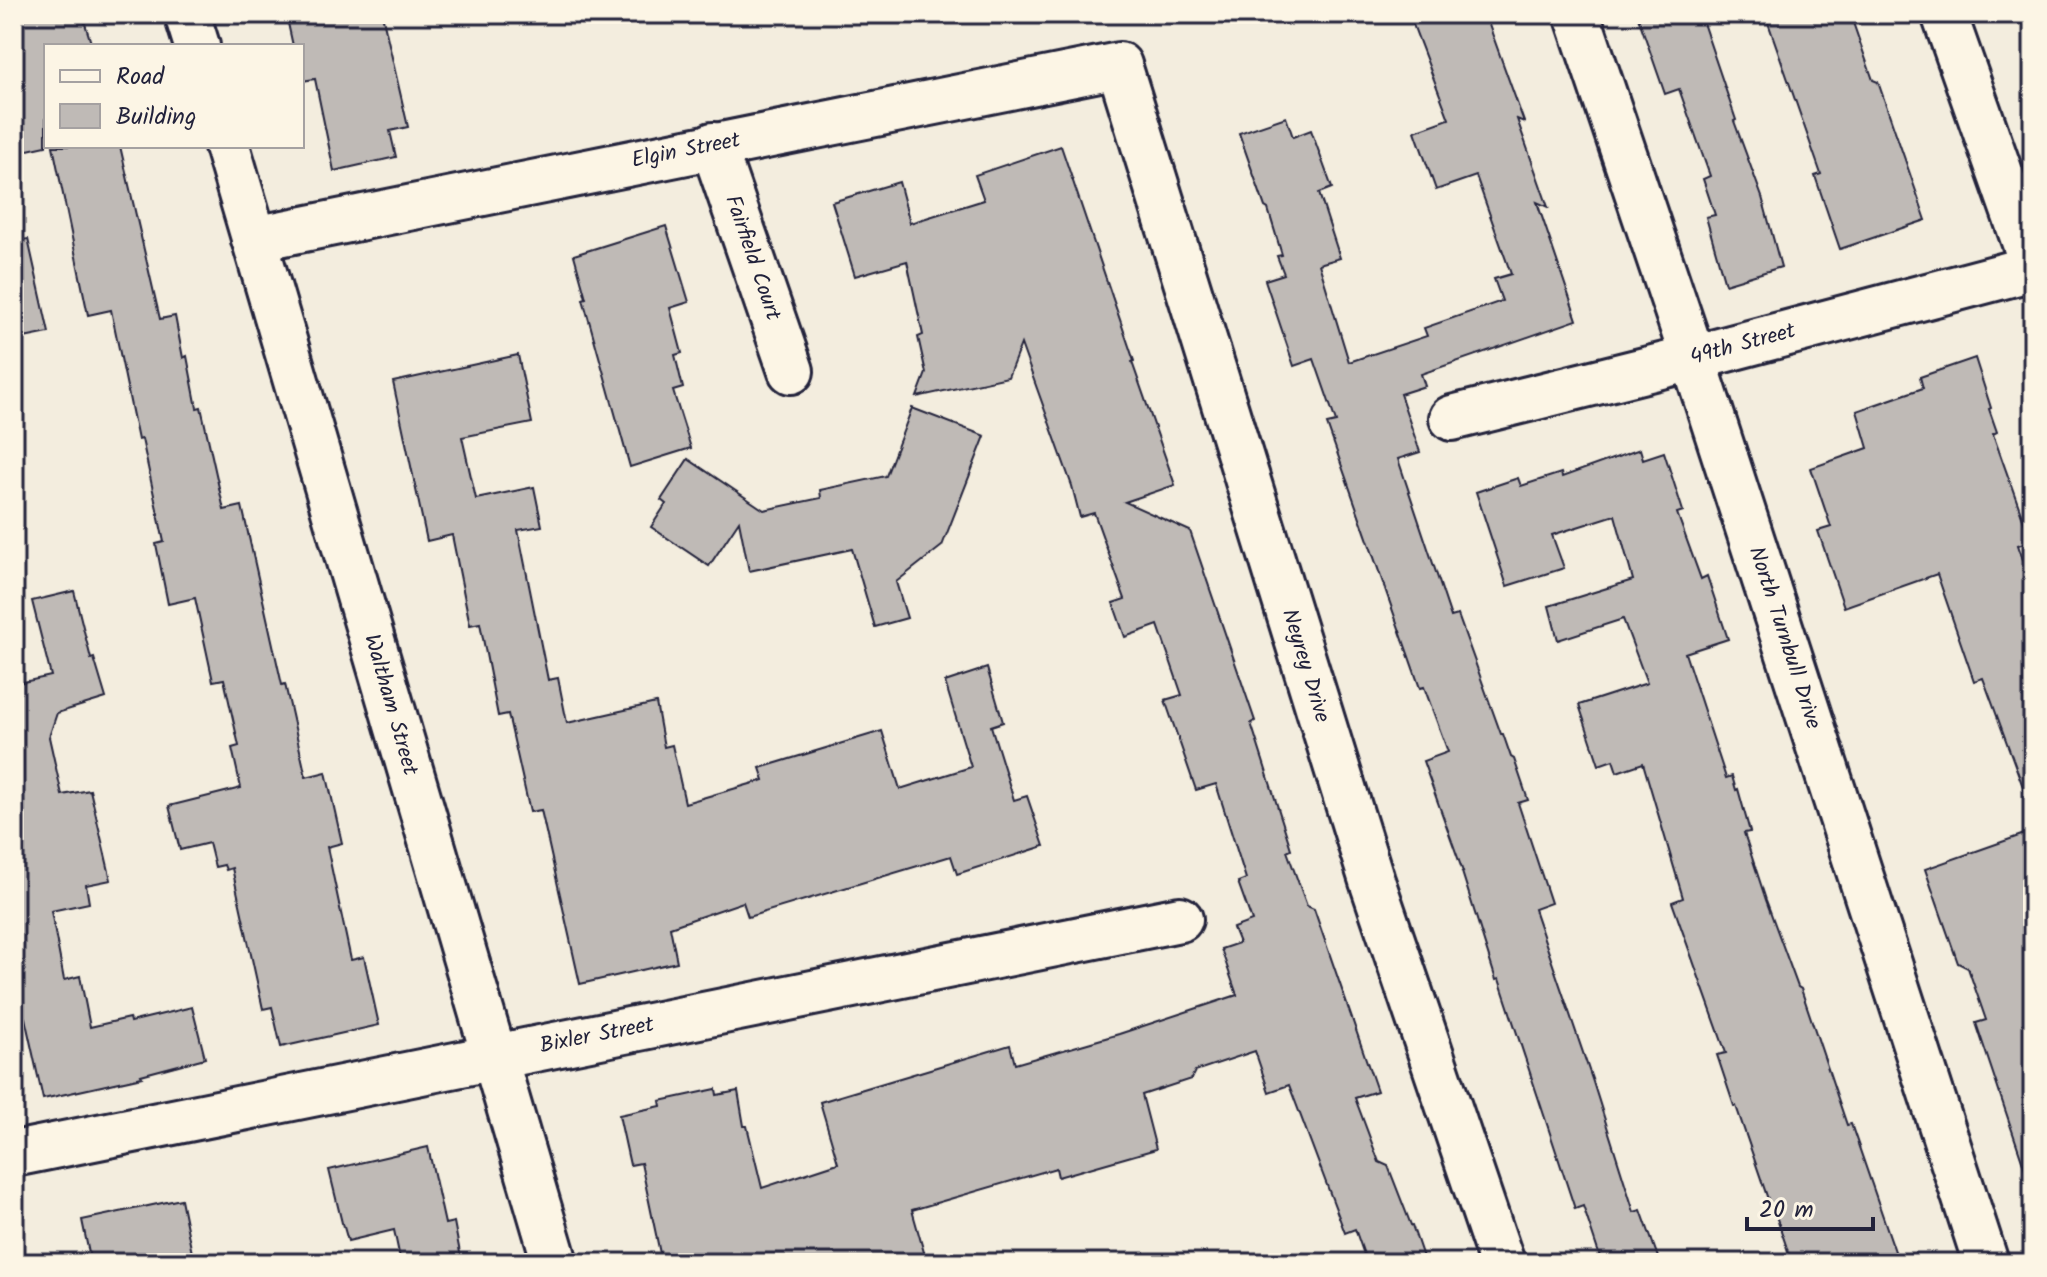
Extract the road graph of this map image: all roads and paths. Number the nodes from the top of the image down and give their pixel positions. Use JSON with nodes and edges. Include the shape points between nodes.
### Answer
{"nodes":[{"id":1,"x":187,"y":14,"type":"edge"},
{"id":2,"x":1577,"y":14,"type":"edge"},
{"id":3,"x":1944,"y":14,"type":"edge"},
{"id":4,"x":196,"y":44,"type":"edge"},
{"id":5,"x":1119,"y":65,"type":"joint"},
{"id":6,"x":713,"y":145,"type":"junction"},
{"id":7,"x":228,"y":148,"type":"edge"},
{"id":8,"x":254,"y":239,"type":"junction"},
{"id":9,"x":2033,"y":267,"type":"edge"},
{"id":10,"x":1693,"y":358,"type":"junction"},
{"id":11,"x":791,"y":371,"type":"dead end"},
{"id":12,"x":1452,"y":418,"type":"dead end"},
{"id":13,"x":1180,"y":919,"type":"dead end"},
{"id":14,"x":493,"y":1057,"type":"junction"},
{"id":15,"x":14,"y":1154,"type":"edge"},
{"id":16,"x":555,"y":1263,"type":"edge"},
{"id":17,"x":1502,"y":1263,"type":"edge"},
{"id":18,"x":1986,"y":1263,"type":"edge"}],
"edges":[{"from":1,"to":4,"type":"street"},
{"from":2,"to":10,"type":"street","name":"North Turnbull Drive"},
{"from":3,"to":9,"type":"street"},
{"from":5,"to":6,"type":"street","name":"Elgin Street"},
{"from":5,"to":17,"type":"street","name":"Neyrey Drive","via":[[1372,881]]},
{"from":6,"to":8,"type":"street","name":"Elgin Street"},
{"from":6,"to":11,"type":"street","name":"Fairfield Court"},
{"from":7,"to":8,"type":"street","name":"Waltham Street"},
{"from":8,"to":14,"type":"street","name":"Waltham Street"},
{"from":9,"to":10,"type":"street","name":"49th Street"},
{"from":10,"to":12,"type":"street","name":"49th Street"},
{"from":10,"to":18,"type":"street","name":"North Turnbull Drive"},
{"from":13,"to":14,"type":"street","name":"Bixler Street"},
{"from":14,"to":15,"type":"street","name":"Bixler Street"},
{"from":14,"to":16,"type":"street","name":"Waltham Street"}]}
